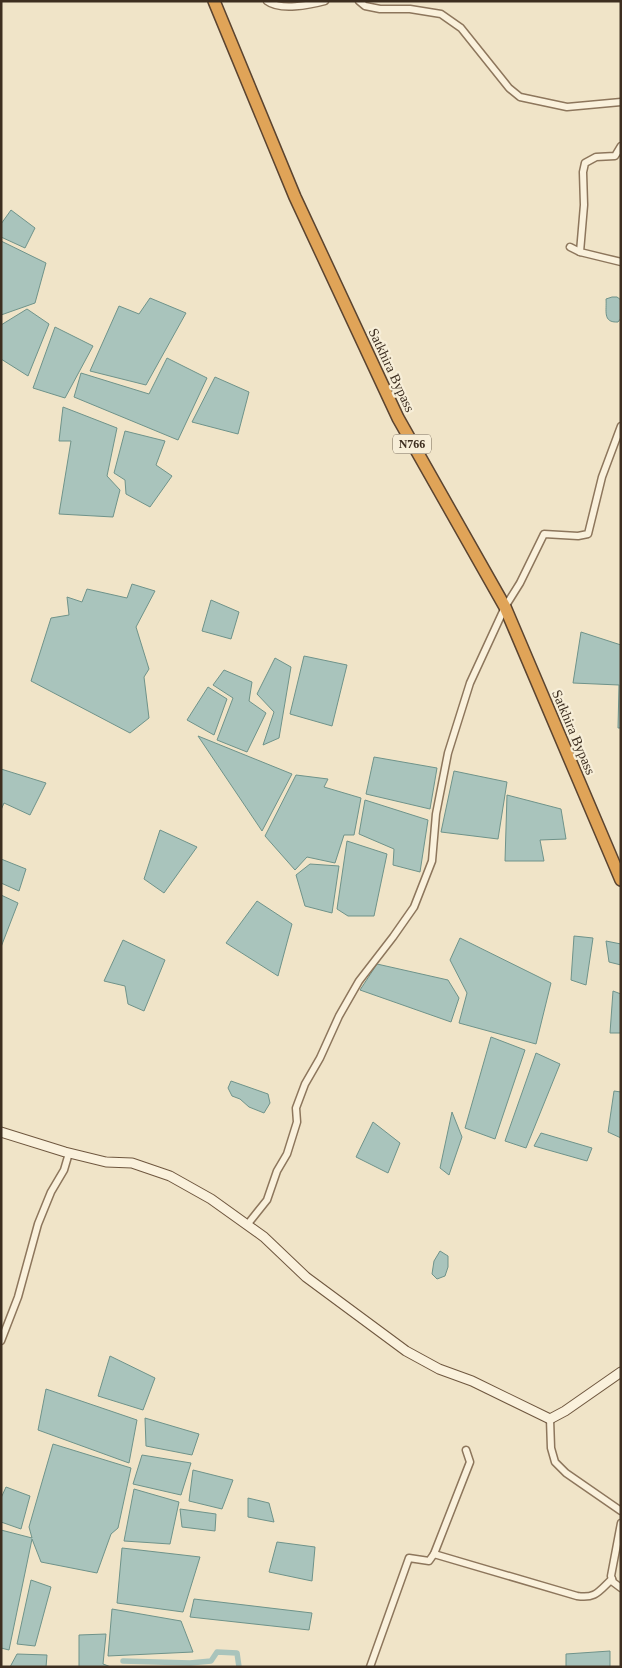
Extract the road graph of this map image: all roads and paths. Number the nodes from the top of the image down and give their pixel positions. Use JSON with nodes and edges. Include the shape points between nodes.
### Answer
{"nodes":[{"id":1,"x":214,"y":1,"type":"edge"},
{"id":2,"x":267,"y":1,"type":"edge"},
{"id":3,"x":325,"y":1,"type":"edge"},
{"id":4,"x":359,"y":1,"type":"edge"},
{"id":5,"x":621,"y":102,"type":"edge"},
{"id":6,"x":621,"y":146,"type":"edge"},
{"id":7,"x":570,"y":247,"type":"dead end"},
{"id":8,"x":580,"y":252,"type":"junction"},
{"id":9,"x":621,"y":262,"type":"edge"},
{"id":10,"x":621,"y":426,"type":"edge"},
{"id":11,"x":505,"y":607,"type":"junction"},
{"id":12,"x":621,"y":880,"type":"edge"},
{"id":13,"x":1,"y":1132,"type":"edge"},
{"id":14,"x":69,"y":1153,"type":"junction"},
{"id":15,"x":247,"y":1224,"type":"junction"},
{"id":16,"x":1,"y":1341,"type":"edge"},
{"id":17,"x":621,"y":1372,"type":"edge"},
{"id":18,"x":550,"y":1419,"type":"junction"},
{"id":19,"x":466,"y":1450,"type":"dead end"},
{"id":20,"x":621,"y":1511,"type":"edge"},
{"id":21,"x":621,"y":1523,"type":"edge"},
{"id":22,"x":434,"y":1554,"type":"junction"},
{"id":23,"x":612,"y":1578,"type":"junction"},
{"id":24,"x":621,"y":1588,"type":"edge"},
{"id":25,"x":370,"y":1667,"type":"edge"}],
"edges":[{"from":1,"to":11,"type":"highway","name":"Satkhira Bypass","number":"N766","via":[[295,198],[398,418]]},
{"from":2,"to":3,"type":"street","via":[[272,5],[299,6]]},
{"from":4,"to":5,"type":"street","via":[[365,6],[380,9],[441,14],[461,28],[509,88],[520,97],[567,107]]},
{"from":6,"to":8,"type":"street","via":[[615,156],[585,162]]},
{"from":7,"to":8,"type":"street"},
{"from":8,"to":9,"type":"street"},
{"from":10,"to":11,"type":"street","via":[[602,477],[588,534],[544,534]]},
{"from":11,"to":12,"type":"highway","name":"Satkhira Bypass","number":"N766"},
{"from":11,"to":15,"type":"street","via":[[470,683],[450,744],[436,814],[432,861],[417,900],[359,981],[339,1016],[305,1084],[296,1108],[296,1122],[287,1154],[266,1200]]},
{"from":13,"to":14,"type":"street"},
{"from":14,"to":15,"type":"street","via":[[106,1162],[132,1163],[170,1176]]},
{"from":14,"to":16,"type":"street","via":[[38,1224],[18,1297]]},
{"from":15,"to":18,"type":"street","via":[[306,1277],[406,1350]]},
{"from":17,"to":18,"type":"street"},
{"from":18,"to":20,"type":"street","via":[[555,1462]]},
{"from":19,"to":22,"type":"street","via":[[470,1462]]},
{"from":21,"to":23,"type":"street"},
{"from":22,"to":23,"type":"street","via":[[587,1598],[594,1596]]},
{"from":22,"to":25,"type":"street","via":[[429,1561],[409,1558]]},
{"from":23,"to":24,"type":"street"}]}
